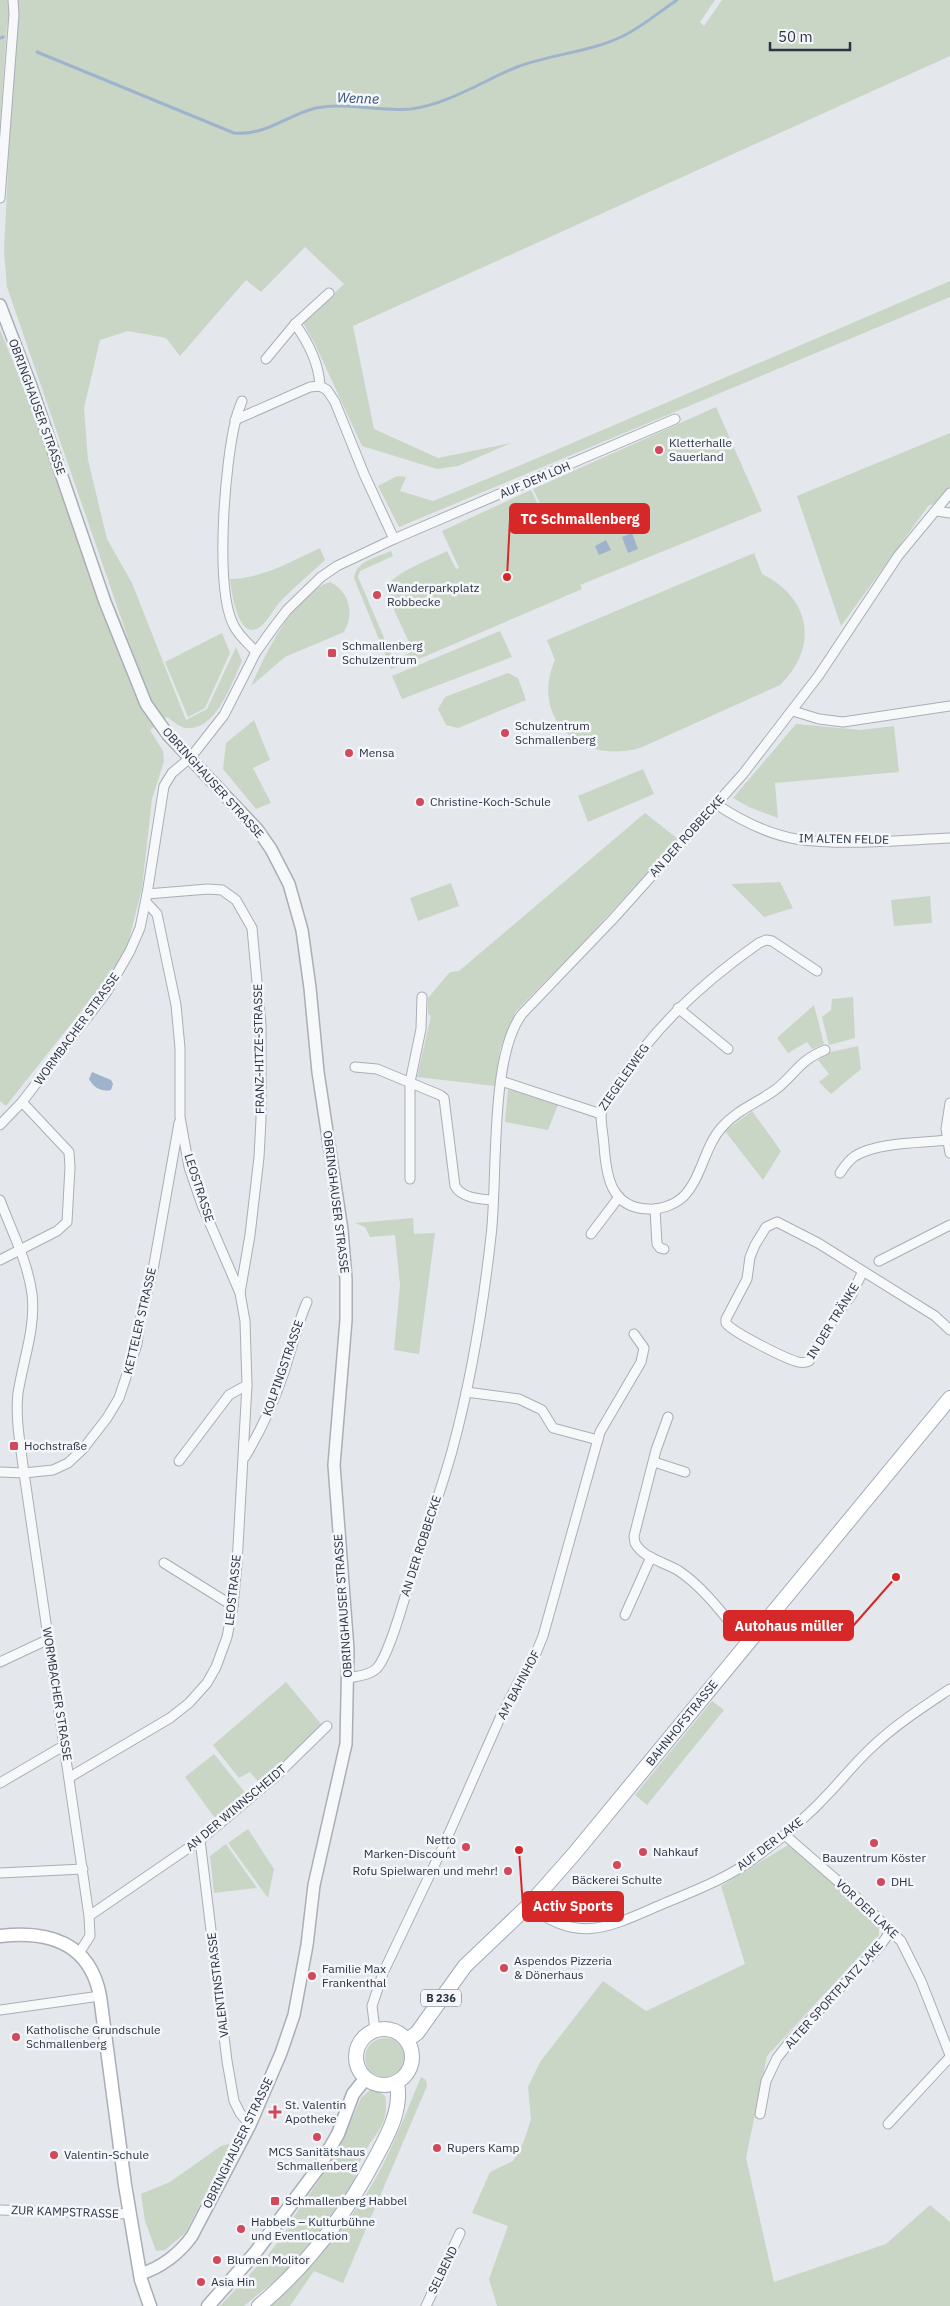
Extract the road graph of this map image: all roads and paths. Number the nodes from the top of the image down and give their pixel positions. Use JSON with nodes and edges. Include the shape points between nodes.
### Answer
{"nodes":[{"id":1,"x":13,"y":0,"type":"edge"},
{"id":2,"x":0,"y":198,"type":"edge"},
{"id":3,"x":329,"y":293,"type":"dead end"},
{"id":4,"x":0,"y":305,"type":"edge"},
{"id":5,"x":295,"y":324,"type":"junction"},
{"id":6,"x":266,"y":359,"type":"dead end"},
{"id":7,"x":320,"y":386,"type":"junction"},
{"id":8,"x":242,"y":401,"type":"dead end"},
{"id":9,"x":675,"y":419,"type":"dead end"},
{"id":10,"x":235,"y":420,"type":"junction"},
{"id":11,"x":950,"y":493,"type":"edge"},
{"id":12,"x":936,"y":510,"type":"junction"},
{"id":13,"x":950,"y":513,"type":"edge"},
{"id":14,"x":394,"y":540,"type":"junction"},
{"id":15,"x":256,"y":652,"type":"junction"},
{"id":16,"x":950,"y":706,"type":"edge"},
{"id":17,"x":793,"y":711,"type":"junction"},
{"id":18,"x":191,"y":757,"type":"junction"},
{"id":19,"x":716,"y":804,"type":"junction"},
{"id":20,"x":950,"y":838,"type":"edge"},
{"id":21,"x":147,"y":898,"type":"junction"},
{"id":22,"x":817,"y":971,"type":"dead end"},
{"id":23,"x":422,"y":997,"type":"dead end"},
{"id":24,"x":678,"y":1008,"type":"junction"},
{"id":25,"x":728,"y":1049,"type":"dead end"},
{"id":26,"x":825,"y":1050,"type":"dead end"},
{"id":27,"x":355,"y":1067,"type":"dead end"},
{"id":28,"x":501,"y":1081,"type":"junction"},
{"id":29,"x":410,"y":1082,"type":"junction"},
{"id":30,"x":22,"y":1102,"type":"junction"},
{"id":31,"x":950,"y":1103,"type":"edge"},
{"id":32,"x":601,"y":1114,"type":"junction"},
{"id":33,"x":180,"y":1117,"type":"junction"},
{"id":34,"x":0,"y":1125,"type":"edge"},
{"id":35,"x":948,"y":1140,"type":"junction"},
{"id":36,"x":950,"y":1153,"type":"edge"},
{"id":37,"x":840,"y":1173,"type":"dead end"},
{"id":38,"x":410,"y":1179,"type":"dead end"},
{"id":39,"x":619,"y":1197,"type":"junction"},
{"id":40,"x":0,"y":1200,"type":"edge"},
{"id":41,"x":492,"y":1200,"type":"junction"},
{"id":42,"x":654,"y":1209,"type":"junction"},
{"id":43,"x":950,"y":1225,"type":"edge"},
{"id":44,"x":591,"y":1234,"type":"dead end"},
{"id":45,"x":664,"y":1249,"type":"dead end"},
{"id":46,"x":20,"y":1251,"type":"junction"},
{"id":47,"x":0,"y":1260,"type":"edge"},
{"id":48,"x":879,"y":1261,"type":"dead end"},
{"id":49,"x":863,"y":1271,"type":"junction"},
{"id":50,"x":240,"y":1293,"type":"junction"},
{"id":51,"x":307,"y":1302,"type":"dead end"},
{"id":52,"x":950,"y":1330,"type":"edge"},
{"id":53,"x":634,"y":1334,"type":"dead end"},
{"id":54,"x":247,"y":1385,"type":"junction"},
{"id":55,"x":466,"y":1392,"type":"junction"},
{"id":56,"x":950,"y":1398,"type":"edge"},
{"id":57,"x":668,"y":1417,"type":"dead end"},
{"id":58,"x":598,"y":1440,"type":"junction"},
{"id":59,"x":244,"y":1459,"type":"junction"},
{"id":60,"x":179,"y":1462,"type":"dead end"},
{"id":61,"x":654,"y":1462,"type":"junction"},
{"id":62,"x":0,"y":1472,"type":"edge"},
{"id":63,"x":685,"y":1472,"type":"dead end"},
{"id":64,"x":24,"y":1473,"type":"junction"},
{"id":65,"x":651,"y":1557,"type":"junction"},
{"id":66,"x":164,"y":1563,"type":"dead end"},
{"id":67,"x":233,"y":1606,"type":"junction"},
{"id":68,"x":625,"y":1615,"type":"dead end"},
{"id":69,"x":48,"y":1639,"type":"junction"},
{"id":70,"x":748,"y":1644,"type":"junction"},
{"id":71,"x":0,"y":1662,"type":"edge"},
{"id":72,"x":349,"y":1678,"type":"junction"},
{"id":73,"x":950,"y":1689,"type":"edge"},
{"id":74,"x":327,"y":1726,"type":"dead end"},
{"id":75,"x":65,"y":1745,"type":"junction"},
{"id":76,"x":70,"y":1777,"type":"junction"},
{"id":77,"x":0,"y":1783,"type":"edge"},
{"id":78,"x":785,"y":1835,"type":"junction"},
{"id":79,"x":200,"y":1840,"type":"junction"},
{"id":80,"x":83,"y":1869,"type":"junction"},
{"id":81,"x":0,"y":1873,"type":"edge"},
{"id":82,"x":529,"y":1905,"type":"junction"},
{"id":83,"x":90,"y":1916,"type":"junction"},
{"id":84,"x":890,"y":1932,"type":"junction"},
{"id":85,"x":0,"y":1936,"type":"edge"},
{"id":86,"x":78,"y":1953,"type":"junction"},
{"id":87,"x":100,"y":1996,"type":"junction"},
{"id":88,"x":0,"y":2010,"type":"edge"},
{"id":89,"x":375,"y":2030,"type":"junction"},
{"id":90,"x":407,"y":2040,"type":"junction"},
{"id":91,"x":950,"y":2056,"type":"edge"},
{"id":92,"x":365,"y":2078,"type":"junction"},
{"id":93,"x":397,"y":2083,"type":"junction"},
{"id":94,"x":760,"y":2114,"type":"dead end"},
{"id":95,"x":888,"y":2124,"type":"dead end"},
{"id":96,"x":250,"y":2125,"type":"junction"},
{"id":97,"x":0,"y":2210,"type":"edge"},
{"id":98,"x":130,"y":2214,"type":"junction"},
{"id":99,"x":460,"y":2233,"type":"dead end"},
{"id":100,"x":140,"y":2274,"type":"junction"},
{"id":101,"x":150,"y":2306,"type":"edge"},
{"id":102,"x":208,"y":2306,"type":"edge"},
{"id":103,"x":260,"y":2306,"type":"edge"},
{"id":104,"x":426,"y":2306,"type":"edge"}],
"edges":[{"from":1,"to":2,"type":"street"},
{"from":3,"to":5,"type":"street"},
{"from":4,"to":18,"type":"street","name":"OBRINGHAUSER STRASSE","via":[[104,602],[138,688],[157,722]]},
{"from":5,"to":6,"type":"street"},
{"from":5,"to":7,"type":"street","via":[[311,350]]},
{"from":7,"to":10,"type":"street","via":[[310,387]]},
{"from":7,"to":14,"type":"street","via":[[335,402]]},
{"from":8,"to":10,"type":"street"},
{"from":9,"to":14,"type":"street","name":"AUF DEM LOH"},
{"from":10,"to":15,"type":"street","via":[[225,498],[224,584],[234,627]]},
{"from":11,"to":12,"type":"street","name":"AN DER ROBBECKE"},
{"from":12,"to":13,"type":"street"},
{"from":12,"to":17,"type":"street","name":"AN DER ROBBECKE","via":[[898,556]]},
{"from":14,"to":15,"type":"street","name":"AUF DEM LOH","via":[[337,566],[321,578],[287,610]]},
{"from":15,"to":18,"type":"street","name":"AUF DEM LOH","via":[[224,716]]},
{"from":16,"to":17,"type":"street","via":[[843,722]]},
{"from":17,"to":19,"type":"street","name":"AN DER ROBBECKE"},
{"from":18,"to":21,"type":"street","name":"WORMBACHER STRASSE","via":[[172,773],[164,786]]},
{"from":18,"to":72,"type":"street","name":"OBRINGHAUSER STRASSE","via":[[257,829],[271,850],[289,884],[302,930],[346,1279],[345,1346],[334,1465]]},
{"from":19,"to":20,"type":"street","name":"IM ALTEN FELDE","via":[[754,826],[796,839]]},
{"from":19,"to":28,"type":"street","name":"AN DER ROBBECKE","via":[[522,1014],[510,1036]]},
{"from":21,"to":30,"type":"street","name":"WORMBACHER STRASSE","via":[[135,940],[117,975]]},
{"from":21,"to":33,"type":"street","name":"LEOSTRASSE","via":[[157,914],[176,1005]]},
{"from":21,"to":50,"type":"street","name":"FRANZ-HITZE-STRASSE","via":[[222,890],[236,900],[252,928],[259,991],[261,1119],[250,1235]]},
{"from":22,"to":24,"type":"street","name":"ZIEGELEIWEG","via":[[766,940],[702,986]]},
{"from":23,"to":29,"type":"street","via":[[421,1029]]},
{"from":24,"to":25,"type":"street"},
{"from":24,"to":32,"type":"street","name":"ZIEGELEIWEG","via":[[628,1069]]},
{"from":26,"to":42,"type":"street","via":[[805,1060],[777,1088],[726,1123],[712,1141],[687,1192],[673,1204]]},
{"from":27,"to":29,"type":"street","via":[[377,1069]]},
{"from":28,"to":32,"type":"street","name":"ZIEGELEIWEG"},
{"from":28,"to":41,"type":"street","name":"AN DER ROBBECKE"},
{"from":29,"to":38,"type":"street"},
{"from":29,"to":41,"type":"street","via":[[444,1098],[453,1180],[457,1190],[475,1198]]},
{"from":30,"to":34,"type":"street","name":"WORMBACHER STRASSE"},
{"from":30,"to":46,"type":"street","via":[[68,1152],[70,1167],[65,1225]]},
{"from":31,"to":35,"type":"street","via":[[946,1124]]},
{"from":32,"to":39,"type":"street","via":[[606,1171],[610,1186]]},
{"from":33,"to":50,"type":"street","name":"LEOSTRASSE","via":[[202,1205]]},
{"from":33,"to":64,"type":"street","name":"KETTELER STRASSE","via":[[137,1344],[119,1398],[83,1449],[68,1463],[54,1470]]},
{"from":35,"to":36,"type":"street"},
{"from":35,"to":37,"type":"street","via":[[864,1152],[854,1156]]},
{"from":39,"to":42,"type":"street","via":[[630,1205]]},
{"from":39,"to":44,"type":"street"},
{"from":40,"to":46,"type":"street","name":"WORMBACHER STRASSE"},
{"from":41,"to":55,"type":"street","name":"AN DER ROBBECKE","via":[[492,1233],[484,1302]]},
{"from":42,"to":45,"type":"street","via":[[657,1244]]},
{"from":43,"to":48,"type":"street"},
{"from":46,"to":47,"type":"street"},
{"from":46,"to":64,"type":"street","name":"WORMBACHER STRASSE","via":[[30,1281],[33,1308],[17,1410]]},
{"from":49,"to":49,"type":"street","name":"IN DER TRÄNKE","via":[[793,1229],[777,1222],[771,1224],[755,1244],[747,1279],[726,1324],[796,1362],[809,1361]]},
{"from":49,"to":52,"type":"street","name":"IN DER TRÄNKE","via":[[935,1316]]},
{"from":50,"to":54,"type":"street","name":"LEOSTRASSE","via":[[245,1321]]},
{"from":51,"to":59,"type":"street","name":"KOLPINGSTRASSE","via":[[271,1407]]},
{"from":53,"to":58,"type":"street","name":"AM BAHNHOF","via":[[644,1348],[641,1362]]},
{"from":54,"to":59,"type":"street","name":"LEOSTRASSE"},
{"from":54,"to":60,"type":"street","via":[[229,1395]]},
{"from":55,"to":58,"type":"street","via":[[519,1399],[542,1410],[554,1428]]},
{"from":55,"to":72,"type":"street","name":"AN DER ROBBECKE","via":[[452,1452],[383,1657],[377,1668]]},
{"from":56,"to":70,"type":"main road","name":"BAHNHOFSTRASSE","number":"B 236"},
{"from":57,"to":61,"type":"street"},
{"from":58,"to":89,"type":"street","name":"AM BAHNHOF","via":[[543,1636],[500,1718],[383,1973],[372,2006]]},
{"from":59,"to":67,"type":"street","name":"LEOSTRASSE"},
{"from":61,"to":63,"type":"street"},
{"from":61,"to":65,"type":"street","via":[[634,1536],[638,1548]]},
{"from":62,"to":64,"type":"street","name":"KETTELER STRASSE"},
{"from":64,"to":69,"type":"street","name":"WORMBACHER STRASSE"},
{"from":65,"to":68,"type":"street"},
{"from":65,"to":70,"type":"street","via":[[680,1571]]},
{"from":66,"to":67,"type":"street"},
{"from":67,"to":76,"type":"street","name":"LEOSTRASSE","via":[[227,1637],[216,1667],[189,1703],[158,1726]]},
{"from":69,"to":71,"type":"street"},
{"from":69,"to":75,"type":"street","name":"WORMBACHER STRASSE"},
{"from":70,"to":82,"type":"main road","name":"BAHNHOFSTRASSE","number":"B 236"},
{"from":72,"to":96,"type":"street","name":"OBRINGHAUSER STRASSE","via":[[346,1744],[314,1885],[298,1995],[281,2053]]},
{"from":73,"to":78,"type":"street","name":"AUF DER LAKE","via":[[891,1730]]},
{"from":74,"to":79,"type":"street","name":"AN DER WINNSCHEIDT","via":[[275,1777]]},
{"from":75,"to":76,"type":"street","name":"WORMBACHER STRASSE"},
{"from":75,"to":77,"type":"street"},
{"from":76,"to":80,"type":"street","name":"WORMBACHER STRASSE"},
{"from":78,"to":82,"type":"street","name":"AUF DER LAKE","via":[[730,1873],[610,1925],[582,1929],[565,1927]]},
{"from":78,"to":84,"type":"street","name":"VOR DER LAKE","via":[[856,1897]]},
{"from":79,"to":83,"type":"street","name":"AN DER WINNSCHEIDT"},
{"from":79,"to":96,"type":"street","name":"VALENTINSTRASSE","via":[[234,2101]]},
{"from":80,"to":81,"type":"street"},
{"from":80,"to":83,"type":"street","name":"WORMBACHER STRASSE"},
{"from":82,"to":90,"type":"main road","name":"BAHNHOFSTRASSE","number":"B 236","via":[[465,1966],[417,2033]]},
{"from":83,"to":86,"type":"street","name":"WORMBACHER STRASSE","via":[[90,1936]]},
{"from":84,"to":91,"type":"street","name":"VOR DER LAKE","via":[[907,1950]]},
{"from":84,"to":94,"type":"street","name":"ALTER SPORTPLATZ LAKE","via":[[778,2058],[766,2080]]},
{"from":85,"to":86,"type":"main road","via":[[34,1933],[69,1946]]},
{"from":86,"to":87,"type":"main road","via":[[95,1974]]},
{"from":87,"to":88,"type":"street"},
{"from":87,"to":98,"type":"main road"},
{"from":89,"to":90,"type":"main road","via":[[393,2030]]},
{"from":89,"to":92,"type":"main road","via":[[365,2036],[357,2049],[357,2065]]},
{"from":90,"to":93,"type":"main road","via":[[412,2064]]},
{"from":91,"to":95,"type":"street","name":"VOR DER LAKE"},
{"from":92,"to":93,"type":"main road","via":[[380,2085]]},
{"from":92,"to":102,"type":"main road","via":[[353,2094],[338,2134],[319,2167],[255,2253]]},
{"from":93,"to":103,"type":"main road","via":[[393,2122],[363,2183],[311,2255]]},
{"from":96,"to":100,"type":"street","name":"OBRINGHAUSER STRASSE","via":[[188,2242],[163,2264]]},
{"from":97,"to":98,"type":"street","name":"ZUR KAMPSTRASSE"},
{"from":98,"to":100,"type":"main road"},
{"from":99,"to":104,"type":"street","name":"SELBEND"},
{"from":100,"to":101,"type":"main road"}]}
